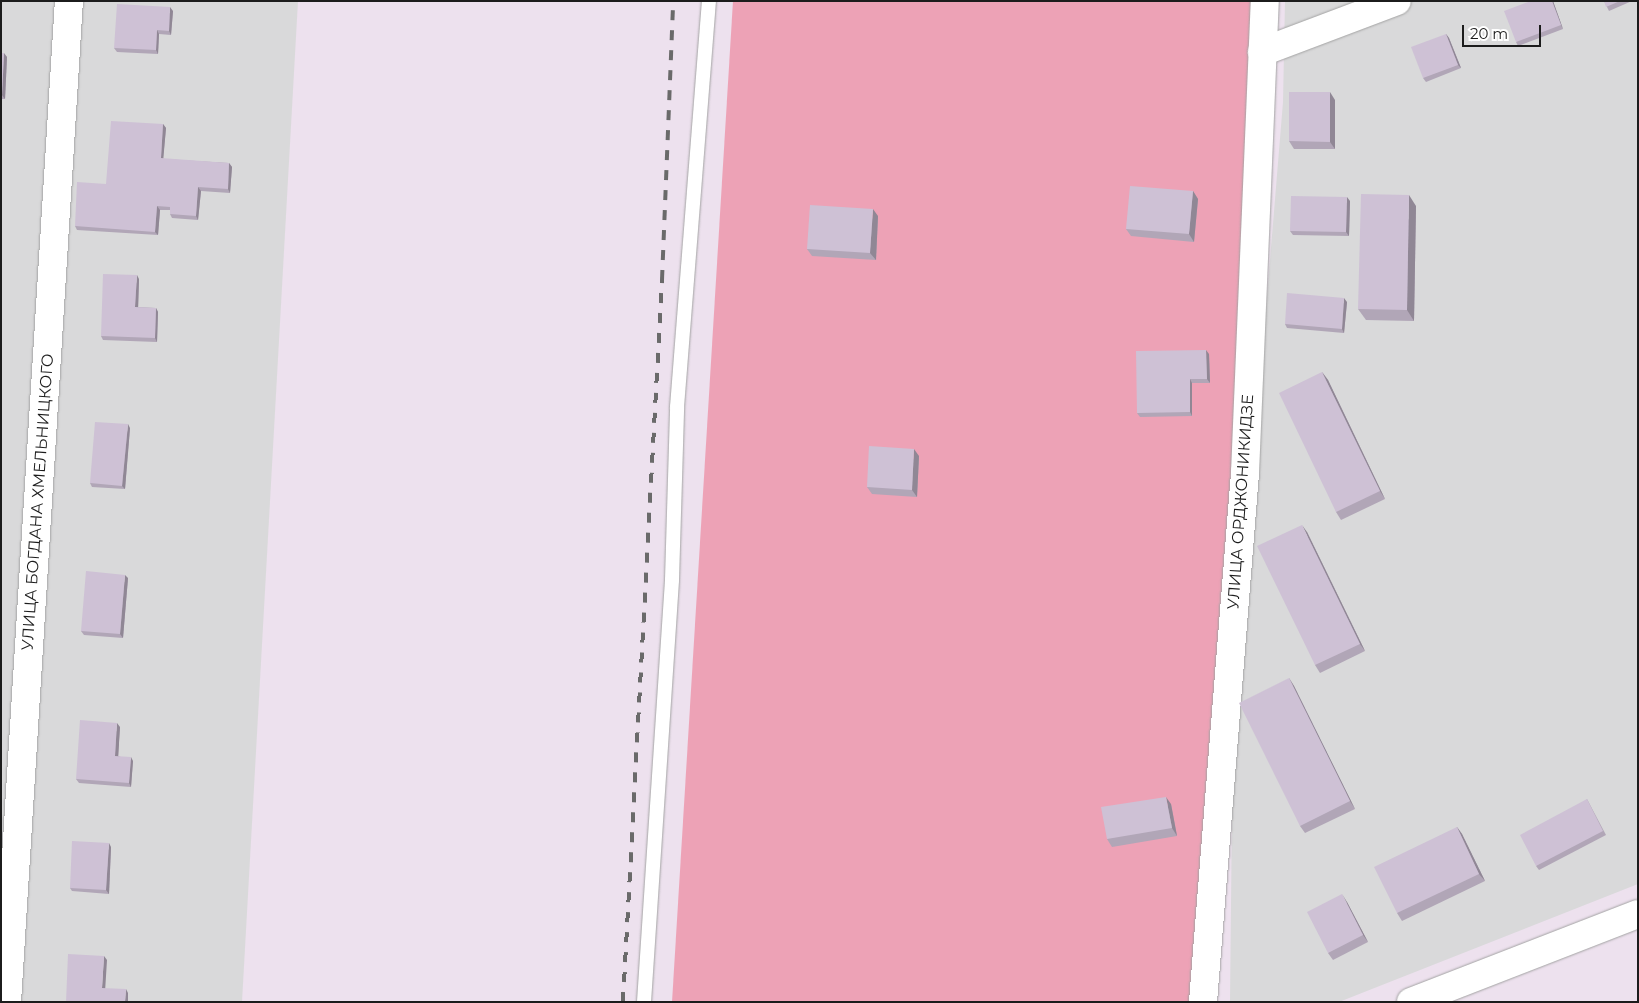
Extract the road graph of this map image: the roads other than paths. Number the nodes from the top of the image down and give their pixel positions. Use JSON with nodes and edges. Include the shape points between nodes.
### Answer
{"nodes":[{"id":1,"x":69,"y":1,"type":"edge"},
{"id":2,"x":709,"y":1,"type":"edge"},
{"id":3,"x":1265,"y":1,"type":"edge"},
{"id":4,"x":1397,"y":1,"type":"edge"},
{"id":5,"x":1262,"y":52,"type":"junction"},
{"id":6,"x":1638,"y":914,"type":"edge"},
{"id":7,"x":7,"y":1002,"type":"edge"},
{"id":8,"x":644,"y":1002,"type":"edge"},
{"id":9,"x":1204,"y":1002,"type":"edge"},
{"id":10,"x":1411,"y":1002,"type":"edge"}],
"edges":[{"from":1,"to":7,"type":"street","name":"УЛИЦА БОГДАНА ХМЕЛЬНИЦКОГО"},
{"from":2,"to":8,"type":"lane","via":[[677,407],[672,580]]},
{"from":3,"to":5,"type":"street","name":"УЛИЦА ОРДЖОНИКИДЗЕ"},
{"from":4,"to":5,"type":"street"},
{"from":5,"to":9,"type":"street","name":"УЛИЦА ОРДЖОНИКИДЗЕ","via":[[1245,473]]},
{"from":6,"to":10,"type":"street"}]}
